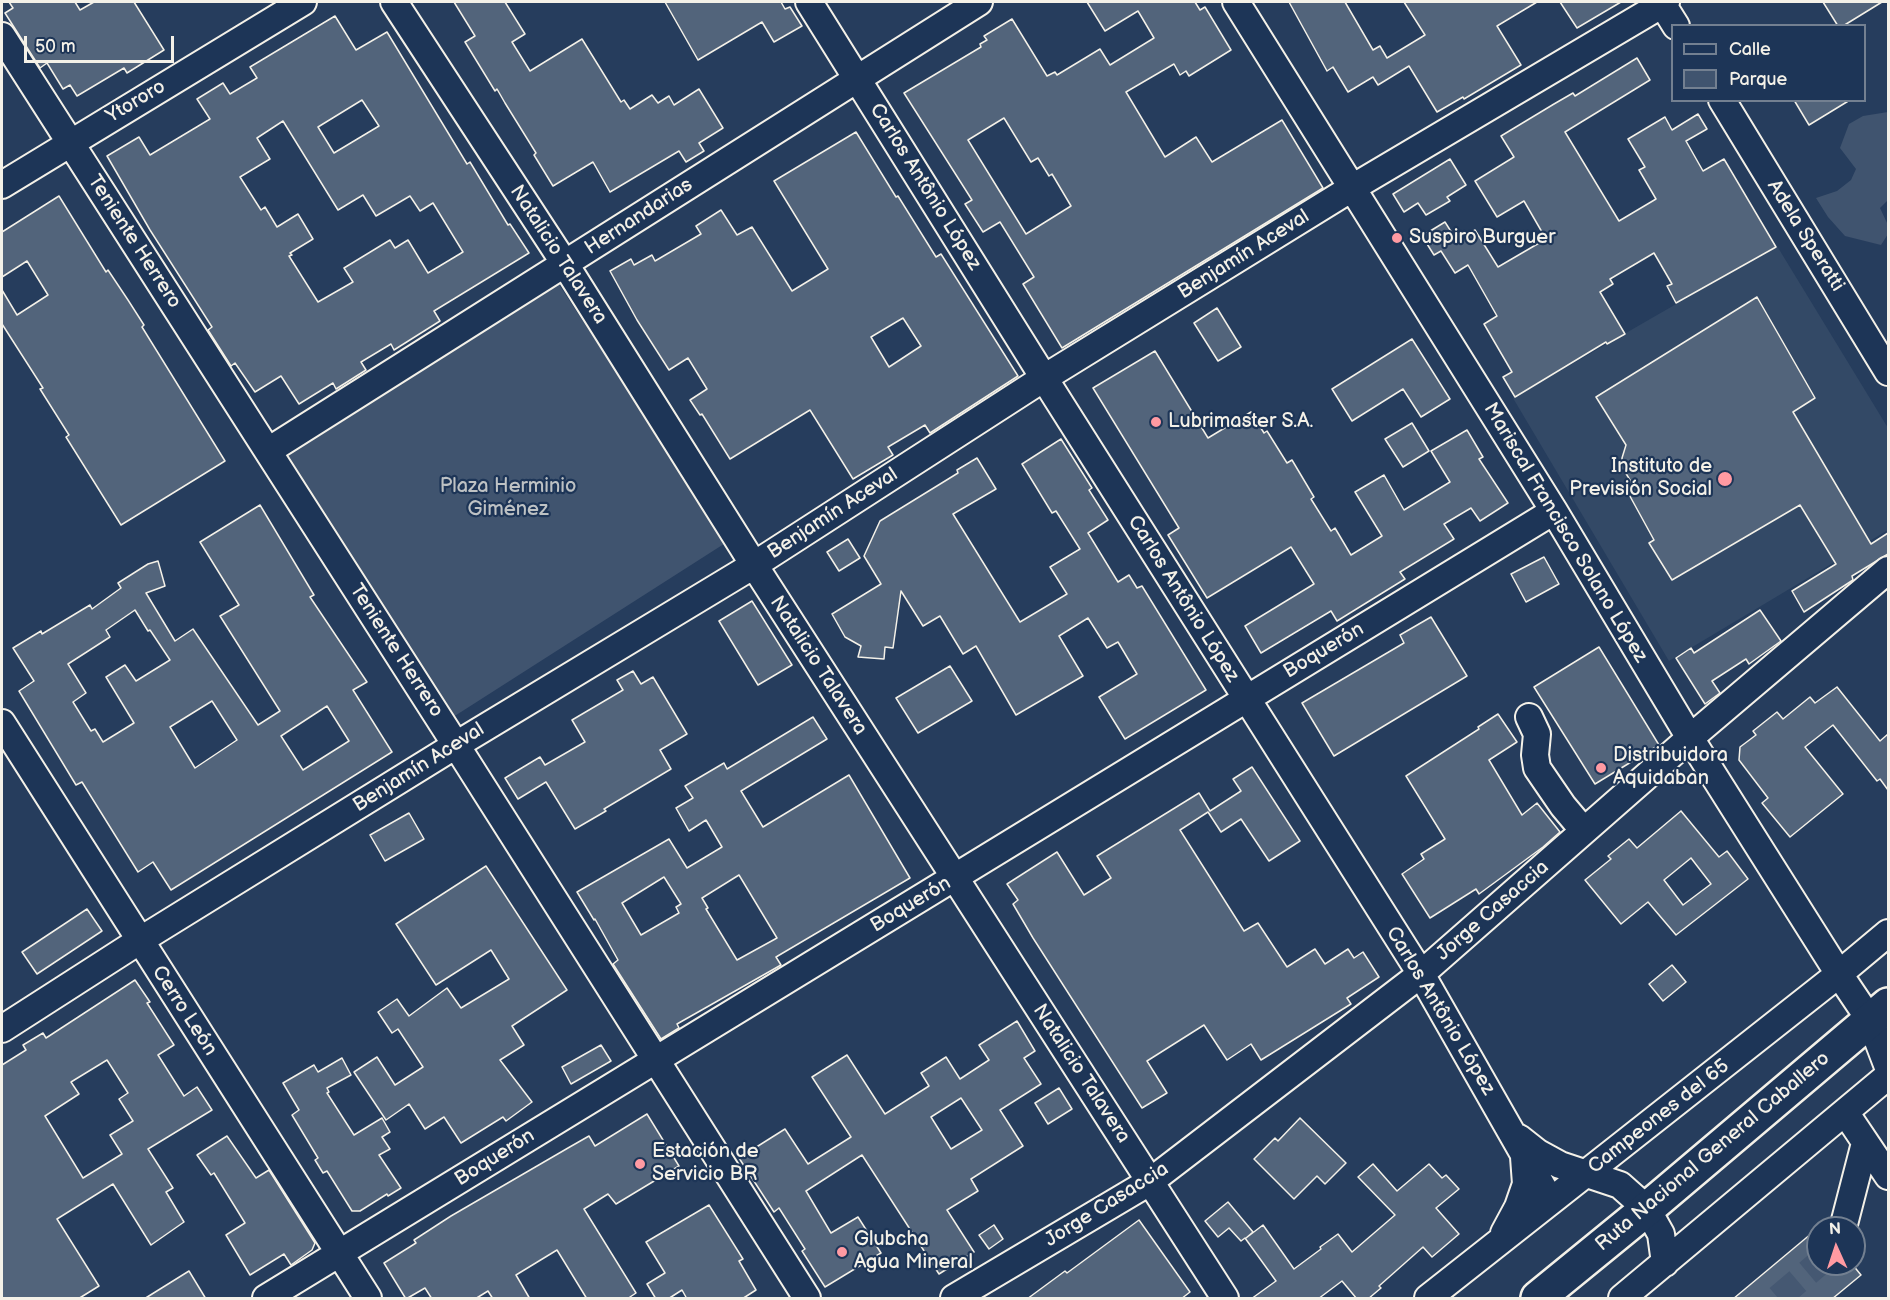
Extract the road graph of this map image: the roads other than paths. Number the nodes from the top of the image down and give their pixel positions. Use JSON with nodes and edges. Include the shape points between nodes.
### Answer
{"nodes":[{"id":1,"x":303,"y":2,"type":"edge"},
{"id":2,"x":394,"y":2,"type":"edge"},
{"id":3,"x":809,"y":2,"type":"edge"},
{"id":4,"x":979,"y":2,"type":"edge"},
{"id":5,"x":1236,"y":2,"type":"edge"},
{"id":6,"x":1663,"y":2,"type":"edge"},
{"id":7,"x":1675,"y":24,"type":"edge"},
{"id":8,"x":2,"y":36,"type":"edge"},
{"id":9,"x":857,"y":78,"type":"junction"},
{"id":10,"x":1723,"y":102,"type":"edge"},
{"id":11,"x":70,"y":142,"type":"junction"},
{"id":12,"x":2,"y":185,"type":"edge"},
{"id":13,"x":1352,"y":188,"type":"junction"},
{"id":14,"x":565,"y":264,"type":"junction"},
{"id":15,"x":1888,"y":372,"type":"edge"},
{"id":16,"x":1044,"y":378,"type":"junction"},
{"id":17,"x":268,"y":451,"type":"junction"},
{"id":18,"x":1554,"y":511,"type":"junction"},
{"id":19,"x":754,"y":565,"type":"junction"},
{"id":20,"x":1888,"y":570,"type":"edge"},
{"id":21,"x":1245,"y":699,"type":"junction"},
{"id":22,"x":1529,"y":717,"type":"dead end"},
{"id":23,"x":2,"y":723,"type":"edge"},
{"id":24,"x":1690,"y":738,"type":"junction"},
{"id":25,"x":456,"y":745,"type":"junction"},
{"id":26,"x":1584,"y":831,"type":"junction"},
{"id":27,"x":954,"y":879,"type":"junction"},
{"id":28,"x":1888,"y":933,"type":"edge"},
{"id":29,"x":139,"y":941,"type":"junction"},
{"id":30,"x":1421,"y":974,"type":"junction"},
{"id":31,"x":1839,"y":974,"type":"junction"},
{"id":32,"x":1879,"y":1012,"type":"edge"},
{"id":33,"x":2,"y":1029,"type":"edge"},
{"id":34,"x":655,"y":1060,"type":"junction"},
{"id":35,"x":1888,"y":1067,"type":"edge"},
{"id":36,"x":1888,"y":1076,"type":"edge"},
{"id":37,"x":1845,"y":1112,"type":"junction"},
{"id":38,"x":1518,"y":1143,"type":"junction"},
{"id":39,"x":1865,"y":1143,"type":"junction"},
{"id":40,"x":1587,"y":1174,"type":"junction"},
{"id":41,"x":1888,"y":1176,"type":"edge"},
{"id":42,"x":1151,"y":1181,"type":"junction"},
{"id":43,"x":1550,"y":1200,"type":"junction"},
{"id":44,"x":1647,"y":1209,"type":"junction"},
{"id":45,"x":1846,"y":1216,"type":"edge"},
{"id":46,"x":1500,"y":1240,"type":"junction"},
{"id":47,"x":339,"y":1254,"type":"junction"},
{"id":48,"x":1665,"y":1263,"type":"junction"},
{"id":49,"x":1437,"y":1294,"type":"edge"},
{"id":50,"x":266,"y":1299,"type":"edge"},
{"id":51,"x":368,"y":1299,"type":"edge"},
{"id":52,"x":807,"y":1299,"type":"edge"},
{"id":53,"x":954,"y":1299,"type":"edge"},
{"id":54,"x":1225,"y":1299,"type":"edge"},
{"id":55,"x":1538,"y":1299,"type":"edge"},
{"id":56,"x":1622,"y":1299,"type":"edge"}],
"edges":[{"from":1,"to":11,"type":"street","name":"Ytororo"},
{"from":2,"to":14,"type":"street","name":"Natalicio Talavera"},
{"from":3,"to":9,"type":"street","name":"Carlos Antônio López"},
{"from":4,"to":9,"type":"street","name":"Hernandarias"},
{"from":5,"to":13,"type":"street","name":"Mariscal Francisco Solano López"},
{"from":6,"to":7,"type":"street"},
{"from":6,"to":13,"type":"street","name":"Benjamín Aceval"},
{"from":8,"to":11,"type":"street","name":"Teniente Herrero"},
{"from":9,"to":14,"type":"street","name":"Hernandarias"},
{"from":9,"to":16,"type":"street","name":"Carlos Antônio López"},
{"from":10,"to":15,"type":"street","name":"Adela Speratti"},
{"from":11,"to":12,"type":"street","name":"Ytororo"},
{"from":11,"to":17,"type":"street","name":"Teniente Herrero"},
{"from":13,"to":16,"type":"street","name":"Benjamín Aceval"},
{"from":13,"to":18,"type":"street","name":"Mariscal Francisco Solano López"},
{"from":14,"to":17,"type":"street","name":"Hernandarias"},
{"from":14,"to":19,"type":"street","name":"Natalicio Talavera"},
{"from":16,"to":19,"type":"street","name":"Benjamín Aceval"},
{"from":16,"to":21,"type":"street","name":"Carlos Antônio López"},
{"from":17,"to":25,"type":"street","name":"Teniente Herrero"},
{"from":18,"to":21,"type":"street","name":"Boquerón"},
{"from":18,"to":24,"type":"street","name":"Mariscal Francisco Solano López"},
{"from":19,"to":25,"type":"street","name":"Benjamín Aceval"},
{"from":19,"to":27,"type":"street","name":"Natalicio Talavera"},
{"from":20,"to":24,"type":"street","name":"Jorge Casaccia"},
{"from":21,"to":27,"type":"street","name":"Boquerón"},
{"from":21,"to":30,"type":"street","name":"Carlos Antônio López"},
{"from":22,"to":26,"type":"street","via":[[1537,734],[1537,768]]},
{"from":23,"to":29,"type":"street","name":"Cerro León"},
{"from":24,"to":26,"type":"street","name":"Jorge Casaccia"},
{"from":24,"to":31,"type":"street","name":"Mariscal Francisco Solano López"},
{"from":25,"to":29,"type":"street","name":"Benjamín Aceval"},
{"from":25,"to":34,"type":"street","name":"Teniente Herrero"},
{"from":26,"to":30,"type":"street","name":"Jorge Casaccia"},
{"from":27,"to":34,"type":"street","name":"Boquerón"},
{"from":27,"to":42,"type":"street","name":"Natalicio Talavera"},
{"from":28,"to":31,"type":"street","name":"Campeones del 65"},
{"from":29,"to":33,"type":"street","name":"Benjamín Aceval"},
{"from":29,"to":47,"type":"street","name":"Cerro León"},
{"from":30,"to":38,"type":"street","name":"Carlos Antônio López"},
{"from":30,"to":42,"type":"street","name":"Jorge Casaccia"},
{"from":31,"to":32,"type":"street","name":"Mariscal Francisco Solano López"},
{"from":31,"to":40,"type":"street","name":"Campeones del 65"},
{"from":32,"to":35,"type":"street","name":"Mariscal Francisco Solano López"},
{"from":32,"to":44,"type":"highway","name":"Ruta Nacional General Caballero"},
{"from":34,"to":47,"type":"street","name":"Boquerón"},
{"from":34,"to":52,"type":"street","name":"Teniente Herrero"},
{"from":36,"to":37,"type":"street"},
{"from":37,"to":39,"type":"street"},
{"from":37,"to":48,"type":"street"},
{"from":38,"to":40,"type":"street"},
{"from":38,"to":43,"type":"street","name":"Carlos Antônio López"},
{"from":38,"to":46,"type":"street","via":[[1526,1184]]},
{"from":39,"to":41,"type":"street"},
{"from":39,"to":45,"type":"street"},
{"from":40,"to":43,"type":"street","name":"Campeones del 65"},
{"from":40,"to":44,"type":"street","via":[[1620,1185]]},
{"from":42,"to":53,"type":"street","name":"Jorge Casaccia"},
{"from":42,"to":54,"type":"street","name":"Natalicio Talavera"},
{"from":43,"to":46,"type":"street","name":"Campeones del 65"},
{"from":44,"to":48,"type":"street","via":[[1660,1234]]},
{"from":44,"to":55,"type":"highway","name":"Ruta Nacional General Caballero"},
{"from":46,"to":49,"type":"street","name":"Campeones del 65"},
{"from":47,"to":50,"type":"street","name":"Boquerón"},
{"from":47,"to":51,"type":"street","name":"Cerro León"},
{"from":48,"to":56,"type":"street"}]}
